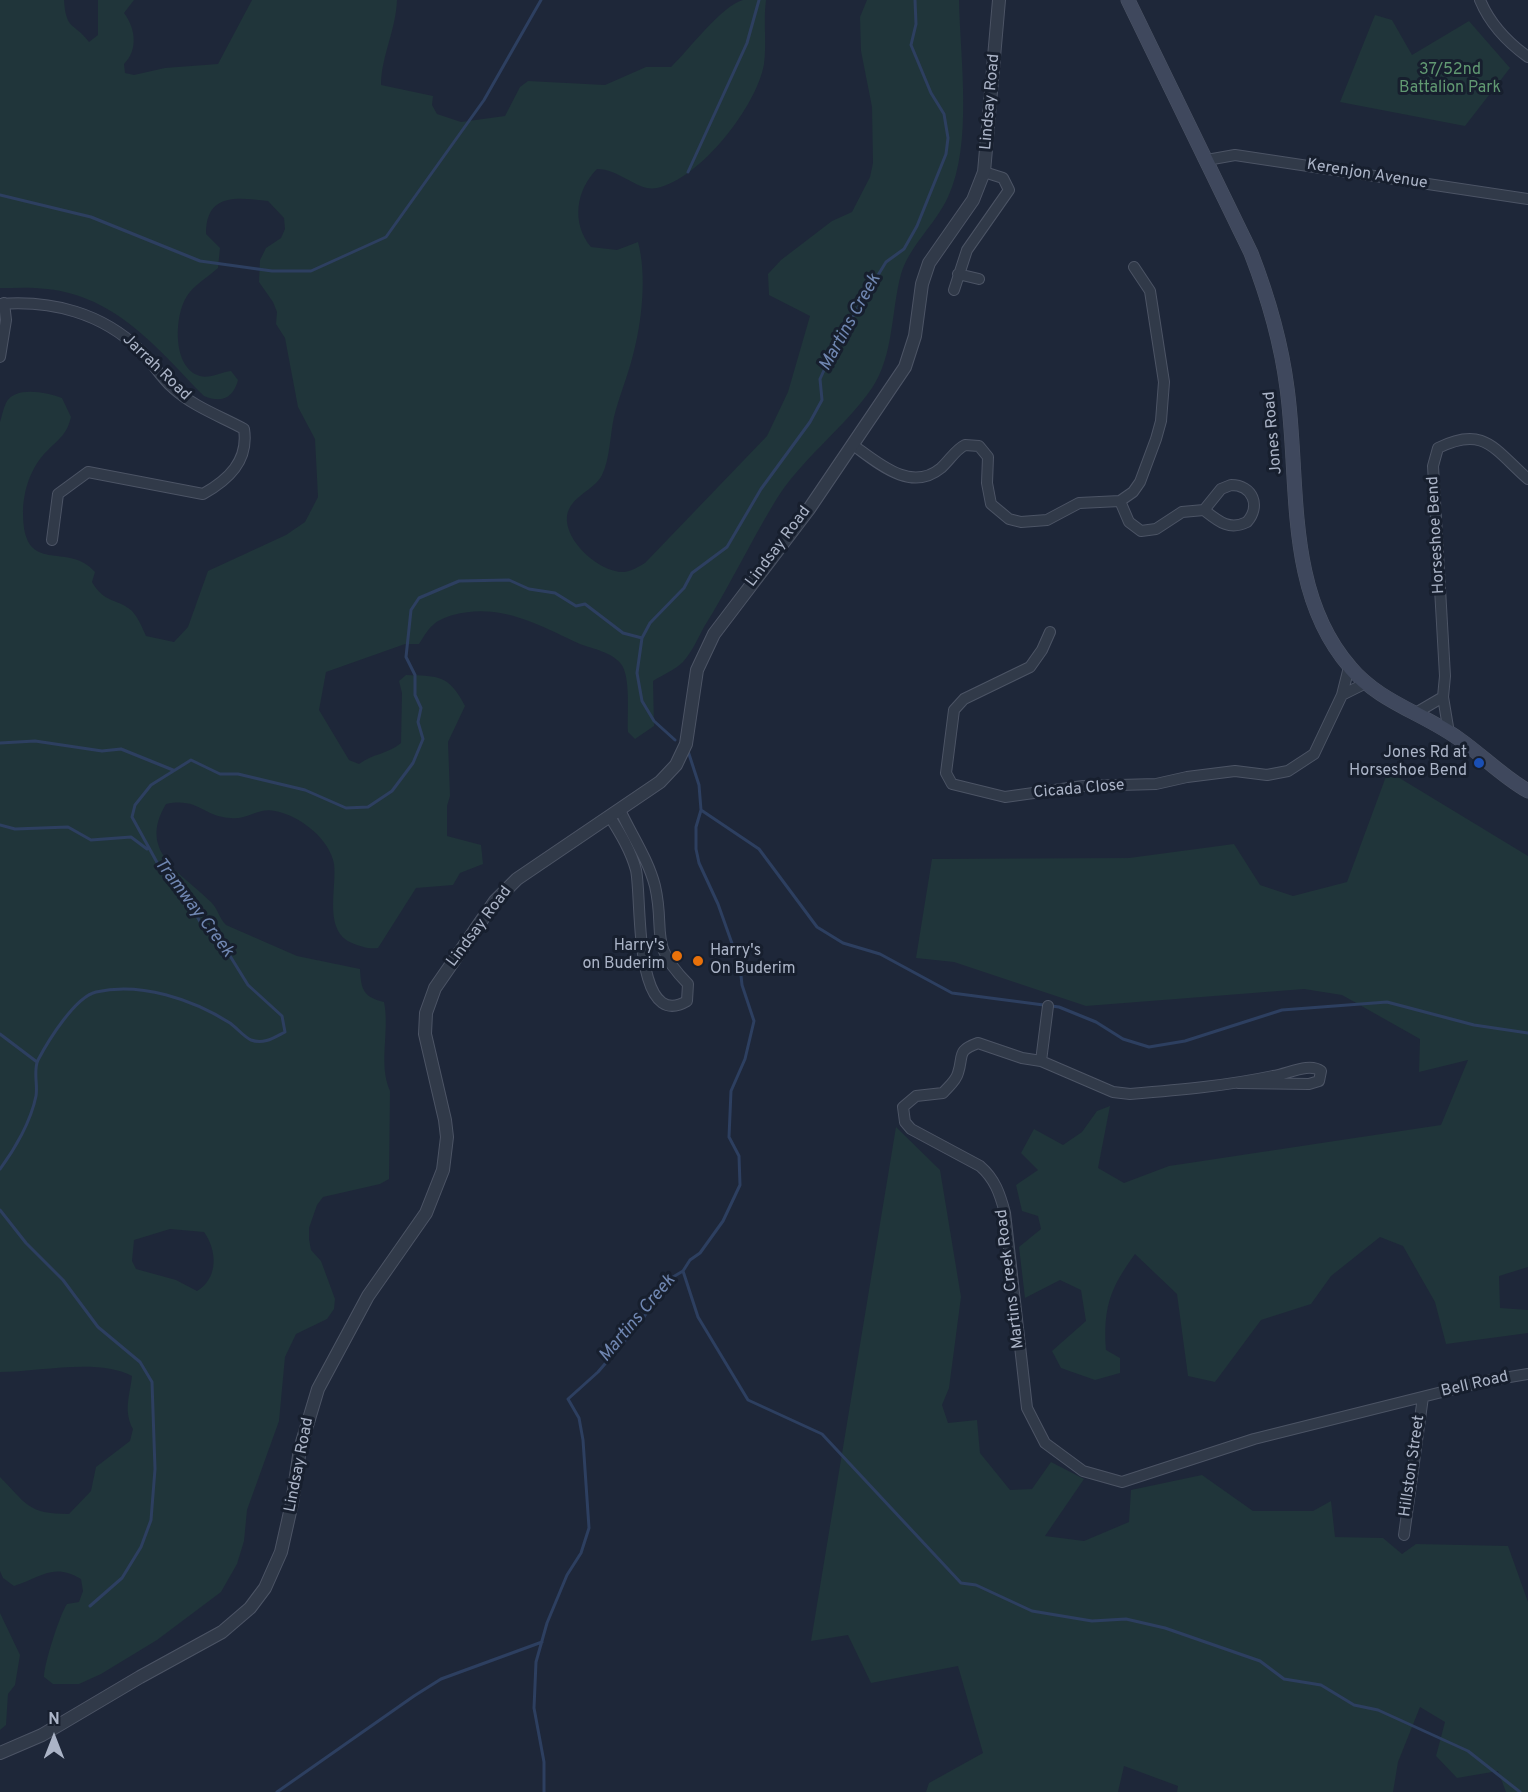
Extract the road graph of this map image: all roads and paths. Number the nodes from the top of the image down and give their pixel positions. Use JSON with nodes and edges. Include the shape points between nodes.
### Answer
{"nodes":[{"id":1,"x":999,"y":0,"type":"edge"},
{"id":2,"x":1128,"y":0,"type":"edge"},
{"id":3,"x":1480,"y":0,"type":"edge"},
{"id":4,"x":1528,"y":57,"type":"edge"},
{"id":5,"x":1207,"y":160,"type":"junction"},
{"id":6,"x":984,"y":172,"type":"junction"},
{"id":7,"x":1528,"y":199,"type":"edge"},
{"id":8,"x":1134,"y":267,"type":"dead end"},
{"id":9,"x":958,"y":274,"type":"junction"},
{"id":10,"x":979,"y":279,"type":"dead end"},
{"id":11,"x":954,"y":290,"type":"dead end"},
{"id":12,"x":2,"y":303,"type":"edge"},
{"id":13,"x":0,"y":357,"type":"edge"},
{"id":14,"x":853,"y":446,"type":"junction"},
{"id":15,"x":1528,"y":479,"type":"edge"},
{"id":16,"x":1120,"y":501,"type":"junction"},
{"id":17,"x":1204,"y":510,"type":"junction"},
{"id":18,"x":52,"y":540,"type":"dead end"},
{"id":19,"x":1050,"y":632,"type":"dead end"},
{"id":20,"x":1349,"y":667,"type":"junction"},
{"id":21,"x":1366,"y":683,"type":"junction"},
{"id":22,"x":1342,"y":695,"type":"junction"},
{"id":23,"x":1443,"y":698,"type":"junction"},
{"id":24,"x":1414,"y":714,"type":"junction"},
{"id":25,"x":1449,"y":733,"type":"junction"},
{"id":26,"x":1528,"y":790,"type":"edge"},
{"id":27,"x":615,"y":814,"type":"junction"},
{"id":28,"x":1048,"y":1006,"type":"dead end"},
{"id":29,"x":1041,"y":1061,"type":"junction"},
{"id":30,"x":1238,"y":1083,"type":"junction"},
{"id":31,"x":1528,"y":1374,"type":"edge"},
{"id":32,"x":1423,"y":1397,"type":"junction"},
{"id":33,"x":1404,"y":1535,"type":"dead end"},
{"id":34,"x":0,"y":1753,"type":"edge"}],
"edges":[{"from":1,"to":6,"type":"street","name":"Lindsay Road"},
{"from":2,"to":5,"type":"main road","name":"Jones Road"},
{"from":3,"to":4,"type":"street","via":[[1491,22],[1513,47]]},
{"from":5,"to":7,"type":"street","name":"Kerenjon Avenue","via":[[1235,155]]},
{"from":5,"to":20,"type":"main road","name":"Jones Road","via":[[1251,253],[1280,338],[1306,580],[1318,616]]},
{"from":6,"to":9,"type":"street","via":[[1006,181],[1007,196],[967,250]]},
{"from":6,"to":14,"type":"street","name":"Lindsay Road","via":[[973,200],[929,263],[905,367]]},
{"from":8,"to":16,"type":"street","via":[[1150,291],[1163,401],[1156,439],[1140,482]]},
{"from":9,"to":10,"type":"street"},
{"from":9,"to":11,"type":"street"},
{"from":12,"to":13,"type":"street","via":[[6,320]]},
{"from":12,"to":18,"type":"street","name":"Jarrah Road","via":[[72,309],[108,324],[140,350],[171,387],[198,408],[244,429],[243,456],[226,481],[203,494],[88,472],[58,494]]},
{"from":14,"to":16,"type":"street","via":[[891,472],[913,477],[933,473],[965,445],[979,446],[988,457],[991,504],[1009,519],[1021,522],[1047,520],[1079,503]]},
{"from":14,"to":27,"type":"street","name":"Lindsay Road","via":[[714,634],[697,670],[690,730],[676,765],[660,782]]},
{"from":15,"to":23,"type":"street","name":"Horseshoe Bend","via":[[1476,437],[1457,438],[1438,448],[1433,466]]},
{"from":16,"to":17,"type":"street","via":[[1130,522],[1141,531],[1156,529],[1182,512]]},
{"from":17,"to":17,"type":"street","via":[[1221,489],[1231,485],[1247,489],[1253,498],[1251,518],[1237,527],[1222,524]]},
{"from":19,"to":22,"type":"street","name":"Cicada Close","via":[[1030,667],[964,699],[954,710],[946,773],[952,784],[1005,797],[1083,786],[1156,784],[1235,771],[1288,771],[1314,754]]},
{"from":20,"to":21,"type":"main road","name":"Jones Road"},
{"from":20,"to":22,"type":"street","name":"Cicada Close"},
{"from":21,"to":22,"type":"street"},
{"from":21,"to":24,"type":"main road","name":"Jones Road"},
{"from":23,"to":24,"type":"street"},
{"from":23,"to":25,"type":"street"},
{"from":24,"to":25,"type":"main road","name":"Jones Road"},
{"from":25,"to":26,"type":"main road","name":"Jones Road"},
{"from":27,"to":27,"type":"street","via":[[646,860],[655,886],[660,947],[668,963],[688,984],[687,1001],[678,1006],[667,1005],[658,998],[643,966],[636,868]]},
{"from":27,"to":34,"type":"street","name":"Lindsay Road","via":[[542,861],[506,890],[430,999],[425,1034],[445,1120],[444,1170],[426,1214],[368,1296],[318,1389],[300,1449],[283,1544],[265,1588],[250,1608],[222,1632],[42,1736]]},
{"from":28,"to":29,"type":"street"},
{"from":29,"to":30,"type":"street","name":"Martins Creek Road","via":[[1113,1092],[1130,1094]]},
{"from":29,"to":32,"type":"street","name":"Martins Creek Road","via":[[978,1043],[967,1047],[960,1054],[957,1077],[943,1094],[926,1093],[908,1101],[902,1117],[911,1129],[980,1166],[1000,1195],[1027,1407],[1045,1443],[1083,1471],[1122,1482],[1254,1439]]},
{"from":30,"to":30,"type":"street","name":"Martins Creek Road","via":[[1295,1072],[1305,1066],[1316,1067],[1322,1077],[1309,1084]]},
{"from":31,"to":32,"type":"street","name":"Bell Road"},
{"from":32,"to":33,"type":"street","name":"Hillston Street"}]}
